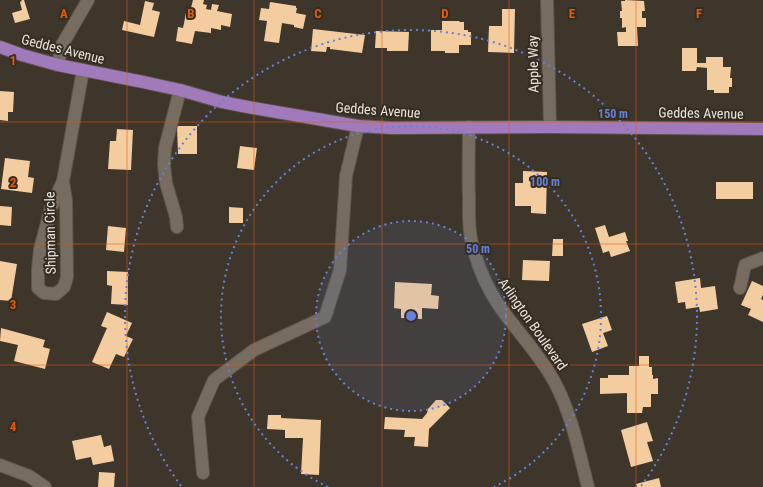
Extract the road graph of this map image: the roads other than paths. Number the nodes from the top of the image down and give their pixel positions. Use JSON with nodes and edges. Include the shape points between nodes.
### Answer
{"nodes":[{"id":1,"x":547,"y":0,"type":"edge"},
{"id":2,"x":87,"y":1,"type":"edge"},
{"id":3,"x":0,"y":47,"type":"edge"},
{"id":4,"x":58,"y":64,"type":"junction"},
{"id":5,"x":83,"y":70,"type":"junction"},
{"id":6,"x":180,"y":90,"type":"junction"},
{"id":7,"x":358,"y":126,"type":"junction"},
{"id":8,"x":469,"y":127,"type":"junction"},
{"id":9,"x":550,"y":127,"type":"junction"},
{"id":10,"x":763,"y":129,"type":"edge"},
{"id":11,"x":63,"y":181,"type":"junction"},
{"id":12,"x":178,"y":228,"type":"dead end"},
{"id":13,"x":763,"y":258,"type":"edge"},
{"id":14,"x":740,"y":288,"type":"dead end"},
{"id":15,"x":0,"y":465,"type":"edge"},
{"id":16,"x":202,"y":473,"type":"dead end"},
{"id":17,"x":45,"y":487,"type":"edge"},
{"id":18,"x":588,"y":487,"type":"edge"}],
"edges":[{"from":1,"to":9,"type":"street","name":"Apple Way"},
{"from":2,"to":4,"type":"street","via":[[62,45]]},
{"from":3,"to":4,"type":"main road","name":"Geddes Avenue"},
{"from":4,"to":5,"type":"main road","name":"Geddes Avenue"},
{"from":5,"to":6,"type":"main road","name":"Geddes Avenue"},
{"from":5,"to":11,"type":"street","name":"Shipman Circle"},
{"from":6,"to":7,"type":"main road","name":"Geddes Avenue","via":[[222,102]]},
{"from":6,"to":12,"type":"street","via":[[165,148],[164,165],[166,184]]},
{"from":7,"to":8,"type":"main road","name":"Geddes Avenue"},
{"from":7,"to":16,"type":"street","via":[[346,176],[340,270],[325,317],[254,350],[214,380],[198,417]]},
{"from":8,"to":9,"type":"main road","name":"Geddes Avenue"},
{"from":8,"to":18,"type":"street","name":"Arlington Boulevard","via":[[471,241],[488,288],[555,383],[568,412]]},
{"from":9,"to":10,"type":"main road","name":"Geddes Avenue"},
{"from":11,"to":11,"type":"street","name":"Shipman Circle","via":[[51,208],[40,248],[38,288],[44,293],[56,294],[64,287],[67,277],[66,201]]},
{"from":13,"to":14,"type":"street","via":[[745,265]]},
{"from":15,"to":17,"type":"street","via":[[29,476]]}]}
